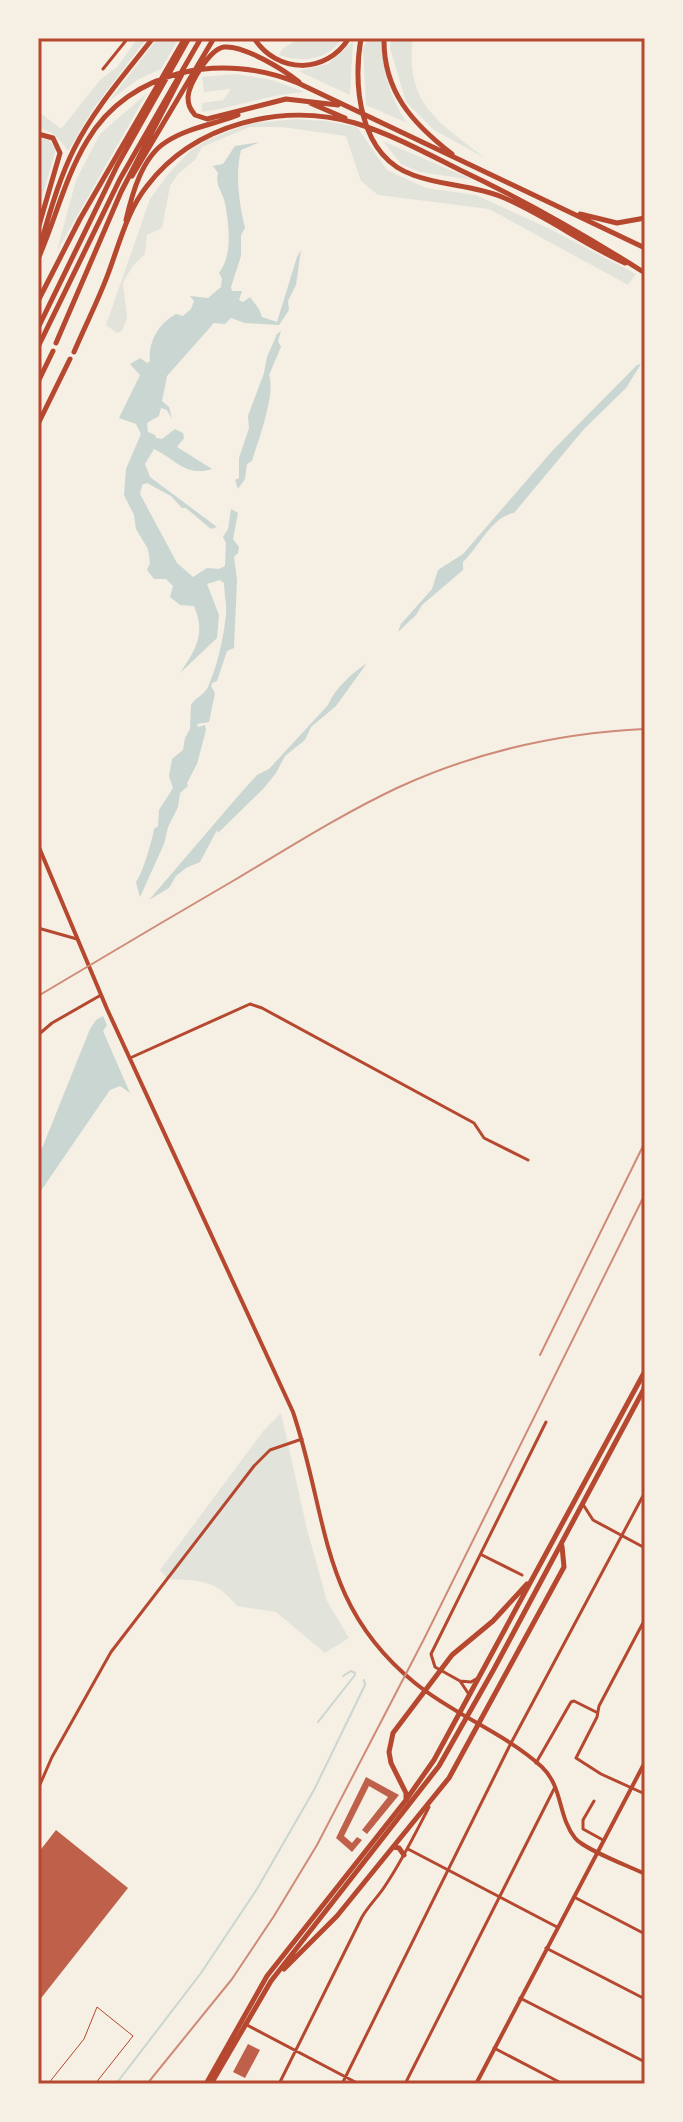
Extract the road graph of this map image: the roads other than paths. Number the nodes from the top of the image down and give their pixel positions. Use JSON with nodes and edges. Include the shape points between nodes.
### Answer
{"nodes":[{"id":1,"x":128,"y":38,"type":"edge"},
{"id":2,"x":153,"y":38,"type":"edge"},
{"id":3,"x":187,"y":38,"type":"edge"},
{"id":4,"x":201,"y":38,"type":"edge"},
{"id":5,"x":214,"y":38,"type":"edge"},
{"id":6,"x":254,"y":38,"type":"edge"},
{"id":7,"x":349,"y":38,"type":"edge"},
{"id":8,"x":361,"y":38,"type":"edge"},
{"id":9,"x":384,"y":38,"type":"edge"},
{"id":10,"x":188,"y":59,"type":"junction"},
{"id":11,"x":310,"y":66,"type":"junction"},
{"id":12,"x":278,"y":68,"type":"junction"},
{"id":13,"x":103,"y":69,"type":"dead end"},
{"id":14,"x":307,"y":87,"type":"junction"},
{"id":15,"x":306,"y":100,"type":"junction"},
{"id":16,"x":346,"y":106,"type":"junction"},
{"id":17,"x":256,"y":107,"type":"junction"},
{"id":18,"x":355,"y":123,"type":"junction"},
{"id":19,"x":38,"y":134,"type":"edge"},
{"id":20,"x":459,"y":160,"type":"junction"},
{"id":21,"x":567,"y":211,"type":"junction"},
{"id":22,"x":645,"y":218,"type":"edge"},
{"id":23,"x":38,"y":229,"type":"edge"},
{"id":24,"x":105,"y":230,"type":"junction"},
{"id":25,"x":122,"y":236,"type":"junction"},
{"id":26,"x":645,"y":248,"type":"edge"},
{"id":27,"x":38,"y":257,"type":"edge"},
{"id":28,"x":645,"y":273,"type":"edge"},
{"id":29,"x":38,"y":301,"type":"edge"},
{"id":30,"x":38,"y":328,"type":"edge"},
{"id":31,"x":56,"y":343,"type":"dead end"},
{"id":32,"x":38,"y":347,"type":"edge"},
{"id":33,"x":53,"y":351,"type":"dead end"},
{"id":34,"x":74,"y":352,"type":"dead end"},
{"id":35,"x":70,"y":359,"type":"dead end"},
{"id":36,"x":38,"y":382,"type":"edge"},
{"id":37,"x":38,"y":424,"type":"edge"},
{"id":38,"x":38,"y":845,"type":"edge"},
{"id":39,"x":38,"y":928,"type":"edge"},
{"id":40,"x":77,"y":939,"type":"junction"},
{"id":41,"x":101,"y":995,"type":"junction"},
{"id":42,"x":38,"y":1035,"type":"edge"},
{"id":43,"x":130,"y":1058,"type":"junction"},
{"id":44,"x":528,"y":1160,"type":"dead end"},
{"id":45,"x":645,"y":1371,"type":"edge"},
{"id":46,"x":645,"y":1387,"type":"edge"},
{"id":47,"x":546,"y":1422,"type":"dead end"},
{"id":48,"x":302,"y":1439,"type":"junction"},
{"id":49,"x":645,"y":1492,"type":"edge"},
{"id":50,"x":583,"y":1503,"type":"junction"},
{"id":51,"x":622,"y":1536,"type":"junction"},
{"id":52,"x":562,"y":1541,"type":"junction"},
{"id":53,"x":645,"y":1548,"type":"edge"},
{"id":54,"x":482,"y":1555,"type":"junction"},
{"id":55,"x":536,"y":1574,"type":"junction"},
{"id":56,"x":522,"y":1575,"type":"dead end"},
{"id":57,"x":645,"y":1619,"type":"edge"},
{"id":58,"x":482,"y":1674,"type":"junction"},
{"id":59,"x":460,"y":1681,"type":"junction"},
{"id":60,"x":424,"y":1690,"type":"junction"},
{"id":61,"x":469,"y":1696,"type":"junction"},
{"id":62,"x":596,"y":1712,"type":"junction"},
{"id":63,"x":477,"y":1722,"type":"junction"},
{"id":64,"x":510,"y":1745,"type":"junction"},
{"id":65,"x":645,"y":1762,"type":"edge"},
{"id":66,"x":536,"y":1763,"type":"junction"},
{"id":67,"x":556,"y":1785,"type":"junction"},
{"id":68,"x":38,"y":1789,"type":"edge"},
{"id":69,"x":631,"y":1789,"type":"junction"},
{"id":70,"x":645,"y":1794,"type":"edge"},
{"id":71,"x":432,"y":1799,"type":"junction"},
{"id":72,"x":406,"y":1800,"type":"junction"},
{"id":73,"x":594,"y":1801,"type":"dead end"},
{"id":74,"x":602,"y":1842,"type":"junction"},
{"id":75,"x":392,"y":1847,"type":"junction"},
{"id":76,"x":408,"y":1849,"type":"junction"},
{"id":77,"x":404,"y":1855,"type":"junction"},
{"id":78,"x":449,"y":1871,"type":"junction"},
{"id":79,"x":645,"y":1874,"type":"edge"},
{"id":80,"x":573,"y":1897,"type":"junction"},
{"id":81,"x":498,"y":1898,"type":"junction"},
{"id":82,"x":557,"y":1927,"type":"junction"},
{"id":83,"x":645,"y":1934,"type":"edge"},
{"id":84,"x":546,"y":1948,"type":"junction"},
{"id":85,"x":271,"y":1981,"type":"junction"},
{"id":86,"x":520,"y":1998,"type":"junction"},
{"id":87,"x":645,"y":1999,"type":"edge"},
{"id":88,"x":245,"y":2024,"type":"junction"},
{"id":89,"x":494,"y":2048,"type":"junction"},
{"id":90,"x":295,"y":2051,"type":"junction"},
{"id":91,"x":645,"y":2062,"type":"edge"},
{"id":92,"x":345,"y":2077,"type":"junction"},
{"id":93,"x":48,"y":2084,"type":"edge"},
{"id":94,"x":95,"y":2084,"type":"edge"},
{"id":95,"x":208,"y":2084,"type":"edge"},
{"id":96,"x":279,"y":2084,"type":"edge"},
{"id":97,"x":342,"y":2084,"type":"edge"},
{"id":98,"x":359,"y":2084,"type":"edge"},
{"id":99,"x":405,"y":2084,"type":"edge"},
{"id":100,"x":476,"y":2084,"type":"edge"},
{"id":101,"x":563,"y":2084,"type":"edge"}],
"edges":[{"from":1,"to":13,"type":"street"},
{"from":2,"to":27,"type":"highway","via":[[77,144]]},
{"from":3,"to":29,"type":"highway"},
{"from":3,"to":30,"type":"highway"},
{"from":4,"to":10,"type":"highway"},
{"from":5,"to":24,"type":"highway"},
{"from":6,"to":11,"type":"highway","via":[[281,62]]},
{"from":7,"to":11,"type":"highway","via":[[332,57]]},
{"from":8,"to":28,"type":"highway","via":[[357,86],[365,120],[397,168],[511,201]]},
{"from":9,"to":20,"type":"highway","via":[[388,74],[402,106]]},
{"from":10,"to":24,"type":"highway"},
{"from":10,"to":32,"type":"highway","via":[[115,189]]},
{"from":11,"to":12,"type":"highway"},
{"from":12,"to":14,"type":"highway"},
{"from":12,"to":17,"type":"highway","via":[[239,49],[222,48],[209,57],[189,94],[191,110],[202,118]]},
{"from":14,"to":16,"type":"highway"},
{"from":14,"to":27,"type":"highway","via":[[259,71],[214,67],[169,76],[138,90],[110,111],[85,144]]},
{"from":15,"to":16,"type":"highway"},
{"from":15,"to":17,"type":"highway"},
{"from":15,"to":18,"type":"highway"},
{"from":16,"to":20,"type":"highway"},
{"from":17,"to":25,"type":"highway","via":[[175,137],[156,150],[129,203]]},
{"from":18,"to":25,"type":"highway","via":[[279,116],[214,133],[152,179]]},
{"from":18,"to":28,"type":"highway","via":[[514,196]]},
{"from":19,"to":23,"type":"highway","via":[[53,138],[60,153]]},
{"from":20,"to":21,"type":"highway"},
{"from":21,"to":22,"type":"highway","via":[[617,223]]},
{"from":21,"to":26,"type":"highway"},
{"from":24,"to":31,"type":"highway"},
{"from":25,"to":34,"type":"highway"},
{"from":33,"to":36,"type":"highway"},
{"from":35,"to":37,"type":"highway"},
{"from":38,"to":40,"type":"main road"},
{"from":39,"to":40,"type":"street"},
{"from":40,"to":41,"type":"main road"},
{"from":41,"to":42,"type":"street"},
{"from":41,"to":43,"type":"main road"},
{"from":43,"to":44,"type":"street","via":[[250,1004],[474,1123],[484,1138]]},
{"from":43,"to":48,"type":"main road"},
{"from":45,"to":55,"type":"highway"},
{"from":46,"to":50,"type":"highway"},
{"from":47,"to":54,"type":"street"},
{"from":48,"to":60,"type":"main road","via":[[324,1536],[350,1608],[376,1645]]},
{"from":48,"to":68,"type":"street","via":[[270,1450],[254,1466],[111,1652]]},
{"from":49,"to":51,"type":"street"},
{"from":50,"to":51,"type":"street","via":[[593,1520]]},
{"from":50,"to":52,"type":"highway"},
{"from":51,"to":53,"type":"street"},
{"from":51,"to":64,"type":"street"},
{"from":52,"to":63,"type":"highway","via":[[564,1567]]},
{"from":52,"to":85,"type":"highway","via":[[439,1766]]},
{"from":54,"to":56,"type":"street"},
{"from":54,"to":59,"type":"street","via":[[431,1654],[435,1667]]},
{"from":55,"to":58,"type":"highway"},
{"from":55,"to":60,"type":"highway"},
{"from":57,"to":62,"type":"street"},
{"from":58,"to":59,"type":"street","via":[[471,1682]]},
{"from":58,"to":61,"type":"highway"},
{"from":59,"to":61,"type":"street"},
{"from":60,"to":63,"type":"main road"},
{"from":60,"to":72,"type":"highway","via":[[390,1742],[391,1763]]},
{"from":61,"to":72,"type":"highway"},
{"from":62,"to":66,"type":"street","via":[[571,1702]]},
{"from":62,"to":69,"type":"street","via":[[576,1758]]},
{"from":63,"to":64,"type":"main road"},
{"from":63,"to":71,"type":"highway","via":[[462,1757]]},
{"from":64,"to":66,"type":"main road"},
{"from":64,"to":78,"type":"street"},
{"from":65,"to":69,"type":"main road"},
{"from":66,"to":67,"type":"main road"},
{"from":67,"to":79,"type":"main road","via":[[579,1843]]},
{"from":67,"to":81,"type":"street"},
{"from":69,"to":70,"type":"street"},
{"from":69,"to":74,"type":"main road"},
{"from":71,"to":75,"type":"highway"},
{"from":71,"to":76,"type":"street"},
{"from":72,"to":95,"type":"highway","via":[[267,1976]]},
{"from":73,"to":74,"type":"street","via":[[583,1829]]},
{"from":74,"to":80,"type":"main road"},
{"from":75,"to":77,"type":"highway"},
{"from":75,"to":85,"type":"highway","via":[[337,1916]]},
{"from":76,"to":77,"type":"street"},
{"from":76,"to":78,"type":"street"},
{"from":77,"to":90,"type":"street","via":[[366,1909]]},
{"from":78,"to":81,"type":"street"},
{"from":78,"to":92,"type":"street"},
{"from":80,"to":82,"type":"main road"},
{"from":80,"to":83,"type":"street"},
{"from":81,"to":82,"type":"street"},
{"from":81,"to":99,"type":"street"},
{"from":82,"to":84,"type":"main road"},
{"from":84,"to":86,"type":"main road"},
{"from":84,"to":87,"type":"street"},
{"from":85,"to":88,"type":"highway"},
{"from":86,"to":89,"type":"main road"},
{"from":86,"to":91,"type":"street"},
{"from":88,"to":90,"type":"street"},
{"from":88,"to":95,"type":"highway"},
{"from":89,"to":100,"type":"main road"},
{"from":89,"to":101,"type":"street"},
{"from":90,"to":92,"type":"street"},
{"from":90,"to":96,"type":"street"},
{"from":92,"to":97,"type":"street"},
{"from":92,"to":98,"type":"street"},
{"from":93,"to":94,"type":"lane","via":[[86,2036],[97,2007],[133,2036]]}]}
